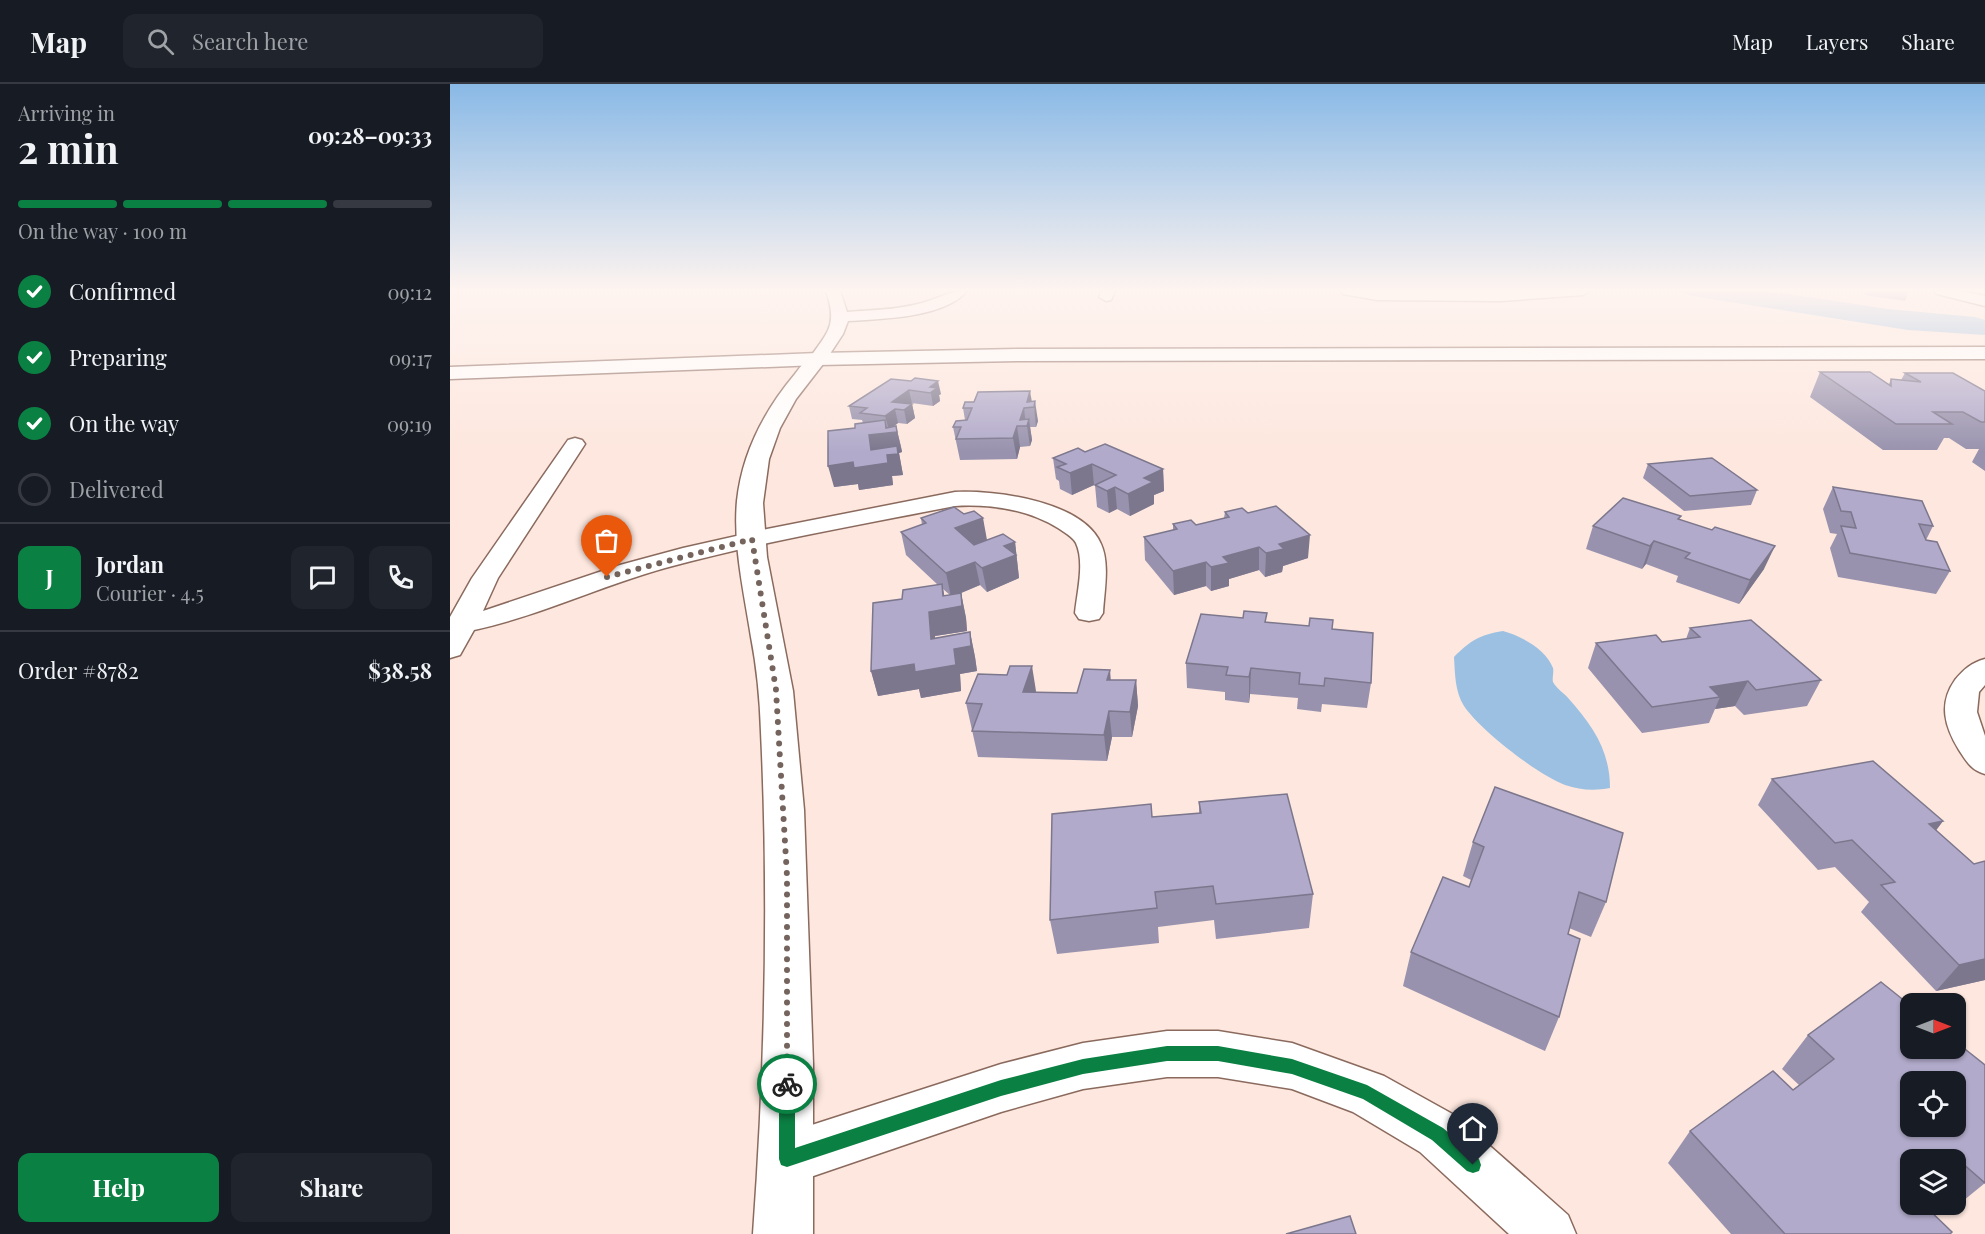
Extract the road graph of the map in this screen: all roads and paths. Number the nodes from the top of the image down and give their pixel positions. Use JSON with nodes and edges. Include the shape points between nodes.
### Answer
{"nodes":[{"id":1,"x":827,"y":345,"type":"edge"},
{"id":2,"x":1985,"y":353,"type":"edge"},
{"id":3,"x":818,"y":359,"type":"junction"},
{"id":4,"x":450,"y":373,"type":"edge"},
{"id":5,"x":575,"y":444,"type":"dead end"},
{"id":6,"x":752,"y":539,"type":"junction"},
{"id":7,"x":1089,"y":614,"type":"dead end"},
{"id":8,"x":456,"y":625,"type":"edge"},
{"id":9,"x":450,"y":649,"type":"edge"},
{"id":10,"x":1985,"y":669,"type":"edge"},
{"id":11,"x":1985,"y":762,"type":"edge"},
{"id":12,"x":787,"y":1159,"type":"junction"},
{"id":13,"x":783,"y":1234,"type":"edge"},
{"id":14,"x":1549,"y":1234,"type":"edge"}],
"edges":[{"from":1,"to":3,"type":"street"},
{"from":2,"to":3,"type":"main road","via":[[1212,353]]},
{"from":3,"to":4,"type":"main road"},
{"from":3,"to":6,"type":"main road","via":[[782,404],[764,438],[753,476]]},
{"from":5,"to":8,"type":"street"},
{"from":6,"to":7,"type":"street","via":[[955,499],[1006,501],[1076,528],[1088,542]]},
{"from":6,"to":8,"type":"street","via":[[636,568],[514,612]]},
{"from":6,"to":12,"type":"main road","via":[[776,690],[787,876]]},
{"from":8,"to":9,"type":"street"},
{"from":10,"to":11,"type":"street","via":[[1963,690],[1959,715],[1972,745]]},
{"from":12,"to":13,"type":"main road"},
{"from":12,"to":14,"type":"street","via":[[1001,1088],[1083,1066],[1167,1054],[1218,1054],[1292,1066],[1367,1093],[1437,1134]]}]}
